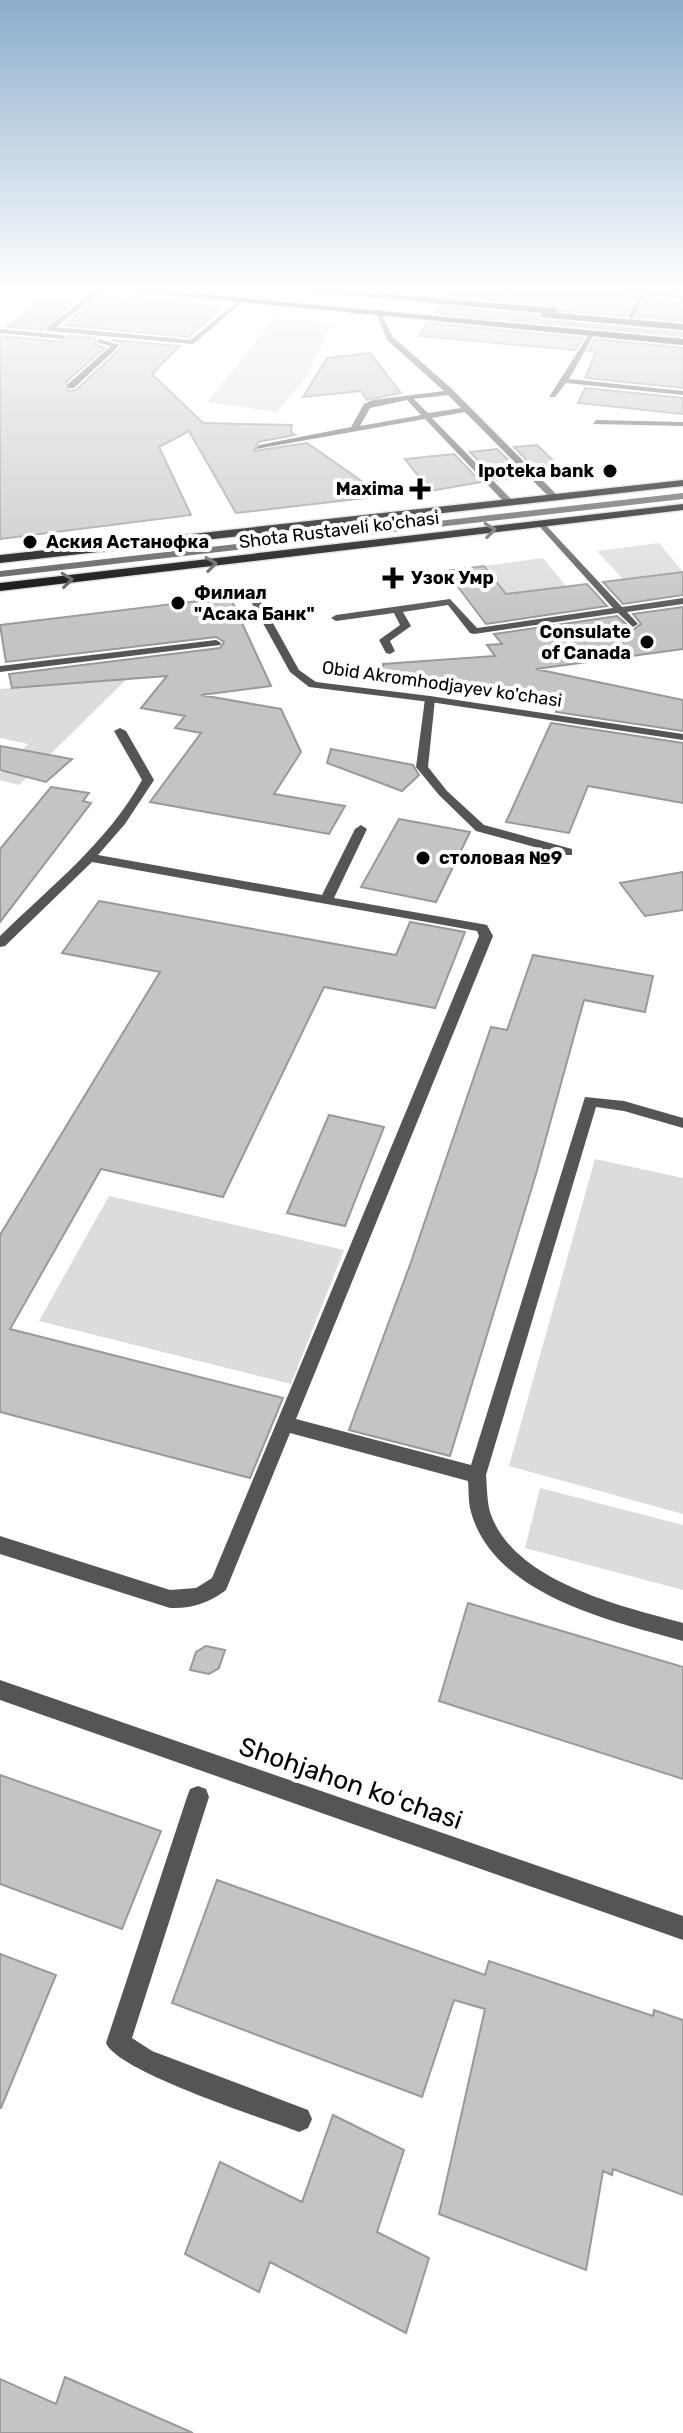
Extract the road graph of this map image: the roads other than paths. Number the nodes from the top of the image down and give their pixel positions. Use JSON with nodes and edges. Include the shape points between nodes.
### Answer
{"nodes":[{"id":1,"x":392,"y":401,"type":"edge"},
{"id":2,"x":411,"y":401,"type":"edge"},
{"id":3,"x":459,"y":401,"type":"edge"},
{"id":4,"x":467,"y":409,"type":"junction"},
{"id":5,"x":427,"y":417,"type":"junction"},
{"id":6,"x":596,"y":422,"type":"dead end"},
{"id":7,"x":683,"y":424,"type":"edge"},
{"id":8,"x":354,"y":429,"type":"junction"},
{"id":9,"x":259,"y":447,"type":"dead end"},
{"id":10,"x":683,"y":483,"type":"edge"},
{"id":11,"x":683,"y":494,"type":"edge"},
{"id":12,"x":554,"y":497,"type":"junction"},
{"id":13,"x":509,"y":502,"type":"junction"},
{"id":14,"x":683,"y":506,"type":"edge"},
{"id":15,"x":571,"y":509,"type":"junction"},
{"id":16,"x":542,"y":524,"type":"junction"},
{"id":17,"x":368,"y":529,"type":"junction"},
{"id":18,"x":385,"y":543,"type":"junction"},
{"id":19,"x":0,"y":559,"type":"edge"},
{"id":20,"x":0,"y":571,"type":"edge"},
{"id":21,"x":0,"y":587,"type":"edge"},
{"id":22,"x":249,"y":589,"type":"dead end"},
{"id":23,"x":683,"y":601,"type":"edge"},
{"id":24,"x":397,"y":610,"type":"junction"},
{"id":25,"x":620,"y":610,"type":"junction"},
{"id":26,"x":336,"y":618,"type":"dead end"},
{"id":27,"x":633,"y":624,"type":"dead end"},
{"id":28,"x":216,"y":643,"type":"dead end"},
{"id":29,"x":390,"y":651,"type":"dead end"},
{"id":30,"x":0,"y":669,"type":"edge"},
{"id":31,"x":430,"y":699,"type":"junction"},
{"id":32,"x":120,"y":731,"type":"dead end"},
{"id":33,"x":683,"y":737,"type":"edge"},
{"id":34,"x":361,"y":829,"type":"dead end"},
{"id":35,"x":568,"y":852,"type":"dead end"},
{"id":36,"x":87,"y":857,"type":"junction"},
{"id":37,"x":326,"y":901,"type":"junction"},
{"id":38,"x":0,"y":943,"type":"edge"},
{"id":39,"x":683,"y":1123,"type":"edge"},
{"id":40,"x":285,"y":1424,"type":"junction"},
{"id":41,"x":477,"y":1475,"type":"junction"},
{"id":42,"x":0,"y":1545,"type":"edge"},
{"id":43,"x":683,"y":1632,"type":"edge"},
{"id":44,"x":0,"y":1690,"type":"edge"},
{"id":45,"x":198,"y":1797,"type":"dead end"},
{"id":46,"x":683,"y":1928,"type":"edge"},
{"id":47,"x":299,"y":2119,"type":"dead end"}],
"edges":[{"from":1,"to":8,"type":"street","via":[[367,406]]},
{"from":2,"to":5,"type":"street"},
{"from":3,"to":4,"type":"street"},
{"from":4,"to":5,"type":"street"},
{"from":4,"to":12,"type":"street"},
{"from":5,"to":8,"type":"street"},
{"from":5,"to":13,"type":"street"},
{"from":6,"to":7,"type":"street"},
{"from":8,"to":9,"type":"street"},
{"from":10,"to":12,"type":"main road","name":"Shota Rustaveli ko'chasi"},
{"from":11,"to":15,"type":"street"},
{"from":11,"to":17,"type":"street"},
{"from":12,"to":13,"type":"main road","name":"Shota Rustaveli ko'chasi"},
{"from":13,"to":19,"type":"main road","name":"Shota Rustaveli ko'chasi"},
{"from":14,"to":15,"type":"street"},
{"from":14,"to":16,"type":"main road","name":"Shota Rustaveli ko'chasi"},
{"from":15,"to":17,"type":"street"},
{"from":18,"to":16,"type":"main road","name":"Shota Rustaveli ko'chasi","one_way":true},
{"from":16,"to":25,"type":"street"},
{"from":17,"to":18,"type":"street"},
{"from":17,"to":20,"type":"street"},
{"from":21,"to":18,"type":"main road","name":"Shota Rustaveli ko'chasi","one_way":true},
{"from":22,"to":31,"type":"street","name":"Obid Akromhodjayev ko'chasi","via":[[305,682]]},
{"from":23,"to":25,"type":"street"},
{"from":24,"to":25,"type":"street","via":[[450,602],[474,631]]},
{"from":24,"to":26,"type":"street"},
{"from":24,"to":29,"type":"street","via":[[406,626],[384,640]]},
{"from":25,"to":27,"type":"street"},
{"from":28,"to":30,"type":"street"},
{"from":31,"to":33,"type":"street","name":"Obid Akromhodjayev ko'chasi"},
{"from":31,"to":35,"type":"street","via":[[422,767],[443,793],[480,828]]},
{"from":32,"to":36,"type":"street","via":[[148,780],[140,798]]},
{"from":34,"to":37,"type":"street"},
{"from":36,"to":37,"type":"street"},
{"from":36,"to":38,"type":"street"},
{"from":37,"to":40,"type":"street","via":[[482,928],[486,936]]},
{"from":39,"to":41,"type":"street","via":[[590,1101]]},
{"from":40,"to":41,"type":"street"},
{"from":40,"to":42,"type":"street","via":[[219,1584],[205,1595],[170,1599]]},
{"from":41,"to":43,"type":"street","via":[[475,1494],[489,1533],[540,1582],[579,1602]]},
{"from":44,"to":46,"type":"street","name":"Shohjahon koʻchasi"},
{"from":45,"to":47,"type":"street","via":[[118,2043],[144,2060]]}]}
